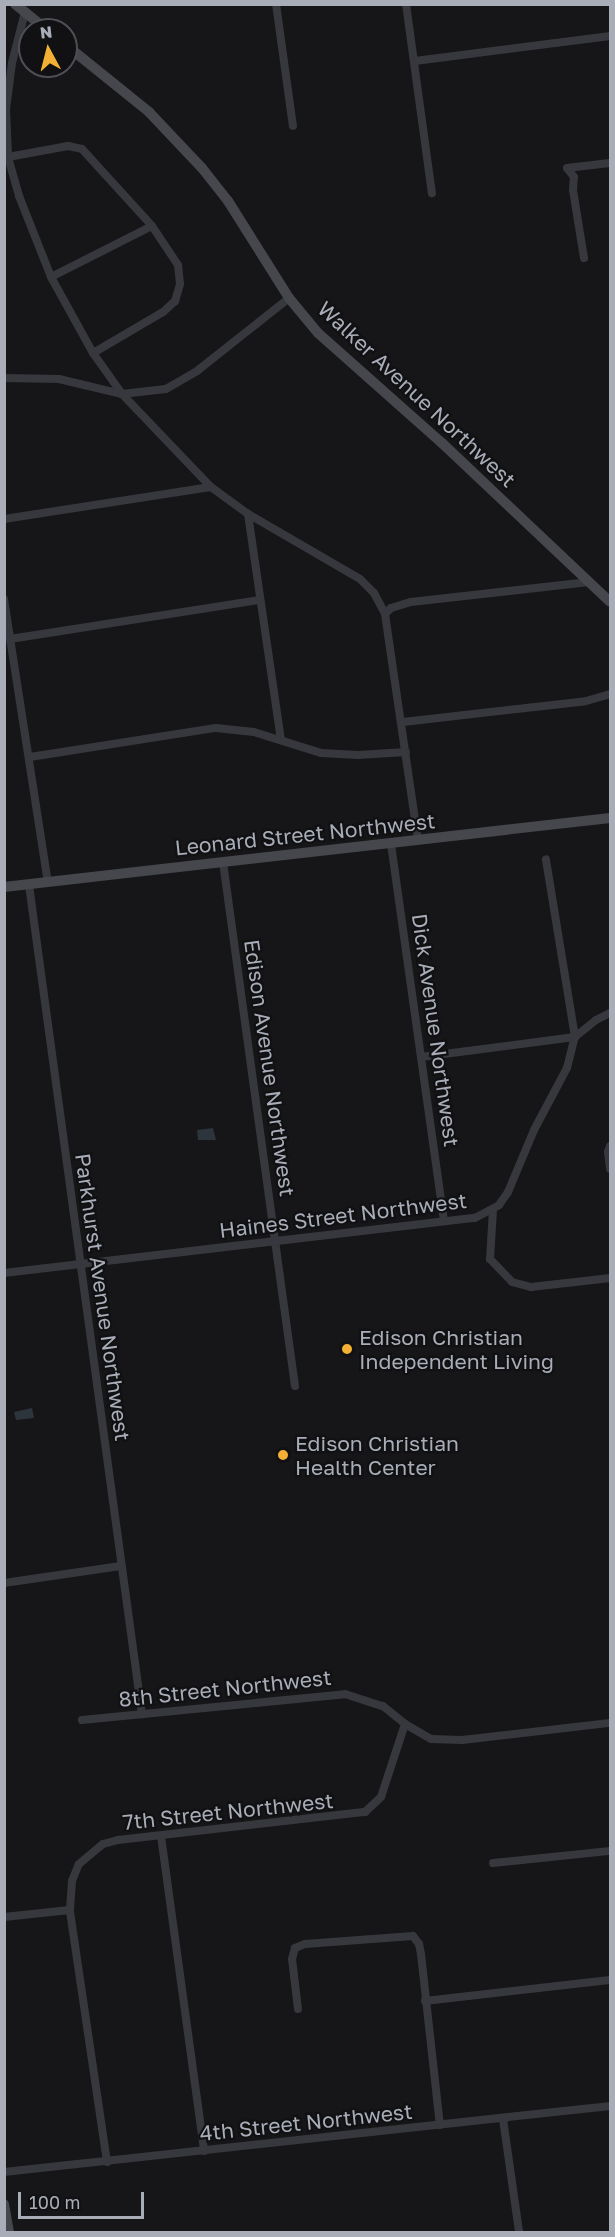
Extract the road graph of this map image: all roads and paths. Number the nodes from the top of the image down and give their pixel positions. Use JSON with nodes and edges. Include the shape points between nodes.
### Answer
{"nodes":[{"id":1,"x":15,"y":4,"type":"edge"},
{"id":2,"x":276,"y":4,"type":"edge"},
{"id":3,"x":406,"y":4,"type":"edge"},
{"id":4,"x":25,"y":12,"type":"junction"},
{"id":5,"x":32,"y":18,"type":"edge"},
{"id":6,"x":610,"y":36,"type":"edge"},
{"id":7,"x":78,"y":55,"type":"edge"},
{"id":8,"x":415,"y":61,"type":"junction"},
{"id":9,"x":292,"y":126,"type":"dead end"},
{"id":10,"x":8,"y":157,"type":"junction"},
{"id":11,"x":610,"y":163,"type":"edge"},
{"id":12,"x":432,"y":194,"type":"dead end"},
{"id":13,"x":152,"y":226,"type":"junction"},
{"id":14,"x":584,"y":258,"type":"dead end"},
{"id":15,"x":51,"y":277,"type":"junction"},
{"id":16,"x":289,"y":298,"type":"junction"},
{"id":17,"x":93,"y":353,"type":"junction"},
{"id":18,"x":4,"y":378,"type":"edge"},
{"id":19,"x":122,"y":394,"type":"junction"},
{"id":20,"x":211,"y":487,"type":"junction"},
{"id":21,"x":248,"y":514,"type":"junction"},
{"id":22,"x":4,"y":519,"type":"edge"},
{"id":23,"x":589,"y":582,"type":"junction"},
{"id":24,"x":4,"y":599,"type":"edge"},
{"id":25,"x":259,"y":600,"type":"junction"},
{"id":26,"x":610,"y":602,"type":"edge"},
{"id":27,"x":385,"y":614,"type":"junction"},
{"id":28,"x":10,"y":639,"type":"junction"},
{"id":29,"x":610,"y":694,"type":"edge"},
{"id":30,"x":403,"y":722,"type":"junction"},
{"id":31,"x":281,"y":739,"type":"junction"},
{"id":32,"x":406,"y":752,"type":"junction"},
{"id":33,"x":30,"y":757,"type":"junction"},
{"id":34,"x":610,"y":818,"type":"edge"},
{"id":35,"x":418,"y":841,"type":"junction"},
{"id":36,"x":391,"y":844,"type":"junction"},
{"id":37,"x":546,"y":859,"type":"dead end"},
{"id":38,"x":223,"y":862,"type":"junction"},
{"id":39,"x":48,"y":882,"type":"junction"},
{"id":40,"x":29,"y":885,"type":"junction"},
{"id":41,"x":4,"y":887,"type":"edge"},
{"id":42,"x":610,"y":1013,"type":"edge"},
{"id":43,"x":575,"y":1037,"type":"junction"},
{"id":44,"x":421,"y":1058,"type":"junction"},
{"id":45,"x":610,"y":1146,"type":"edge"},
{"id":46,"x":610,"y":1169,"type":"edge"},
{"id":47,"x":493,"y":1210,"type":"junction"},
{"id":48,"x":444,"y":1221,"type":"junction"},
{"id":49,"x":276,"y":1243,"type":"junction"},
{"id":50,"x":81,"y":1264,"type":"junction"},
{"id":51,"x":4,"y":1273,"type":"edge"},
{"id":52,"x":610,"y":1278,"type":"edge"},
{"id":53,"x":295,"y":1386,"type":"dead end"},
{"id":54,"x":121,"y":1566,"type":"junction"},
{"id":55,"x":4,"y":1583,"type":"edge"},
{"id":56,"x":142,"y":1714,"type":"junction"},
{"id":57,"x":82,"y":1720,"type":"dead end"},
{"id":58,"x":610,"y":1723,"type":"edge"},
{"id":59,"x":405,"y":1724,"type":"junction"},
{"id":60,"x":161,"y":1836,"type":"junction"},
{"id":61,"x":610,"y":1851,"type":"edge"},
{"id":62,"x":493,"y":1863,"type":"dead end"},
{"id":63,"x":70,"y":1910,"type":"junction"},
{"id":64,"x":4,"y":1917,"type":"edge"},
{"id":65,"x":610,"y":1980,"type":"edge"},
{"id":66,"x":425,"y":2001,"type":"junction"},
{"id":67,"x":298,"y":2009,"type":"dead end"},
{"id":68,"x":610,"y":2106,"type":"edge"},
{"id":69,"x":503,"y":2119,"type":"junction"},
{"id":70,"x":440,"y":2125,"type":"junction"},
{"id":71,"x":204,"y":2151,"type":"junction"},
{"id":72,"x":107,"y":2162,"type":"junction"},
{"id":73,"x":4,"y":2172,"type":"edge"},
{"id":74,"x":4,"y":2204,"type":"edge"},
{"id":75,"x":9,"y":2232,"type":"edge"},
{"id":76,"x":519,"y":2232,"type":"edge"}],
"edges":[{"from":1,"to":4,"type":"main road"},
{"from":2,"to":9,"type":"street"},
{"from":3,"to":8,"type":"street"},
{"from":4,"to":5,"type":"main road"},
{"from":4,"to":10,"type":"street","via":[[7,100]]},
{"from":6,"to":8,"type":"street"},
{"from":7,"to":16,"type":"main road","name":"Walker Avenue Northwest","via":[[149,112],[202,168],[228,201]]},
{"from":8,"to":12,"type":"street"},
{"from":10,"to":13,"type":"street","via":[[68,146],[82,149]]},
{"from":10,"to":15,"type":"street"},
{"from":11,"to":14,"type":"street","via":[[567,168],[574,177]]},
{"from":13,"to":15,"type":"street"},
{"from":13,"to":17,"type":"street","via":[[178,265],[180,284],[175,302]]},
{"from":15,"to":17,"type":"street"},
{"from":16,"to":19,"type":"street","via":[[166,389]]},
{"from":16,"to":23,"type":"main road","name":"Walker Avenue Northwest","via":[[318,333]]},
{"from":17,"to":19,"type":"street"},
{"from":18,"to":19,"type":"street","via":[[59,379]]},
{"from":19,"to":20,"type":"street"},
{"from":20,"to":21,"type":"street"},
{"from":20,"to":22,"type":"street"},
{"from":21,"to":25,"type":"street"},
{"from":21,"to":27,"type":"street","via":[[360,579],[374,593]]},
{"from":23,"to":26,"type":"main road","name":"Walker Avenue Northwest"},
{"from":23,"to":27,"type":"street","via":[[411,602]]},
{"from":24,"to":28,"type":"street"},
{"from":25,"to":28,"type":"street"},
{"from":25,"to":31,"type":"street"},
{"from":27,"to":30,"type":"street"},
{"from":28,"to":33,"type":"street"},
{"from":29,"to":30,"type":"street","via":[[586,701]]},
{"from":30,"to":32,"type":"street"},
{"from":31,"to":32,"type":"street","via":[[321,753]]},
{"from":31,"to":33,"type":"street","via":[[216,728]]},
{"from":32,"to":35,"type":"street"},
{"from":33,"to":39,"type":"street"},
{"from":34,"to":35,"type":"main road","name":"Leonard Street Northwest"},
{"from":35,"to":36,"type":"main road","name":"Leonard Street Northwest"},
{"from":36,"to":38,"type":"main road","name":"Leonard Street Northwest"},
{"from":36,"to":44,"type":"street","name":"Dick Avenue Northwest"},
{"from":37,"to":43,"type":"street","name":"Haines Street Northwest"},
{"from":38,"to":39,"type":"main road","name":"Leonard Street Northwest"},
{"from":38,"to":49,"type":"street","name":"Edison Avenue Northwest"},
{"from":39,"to":40,"type":"main road","name":"Leonard Street Northwest"},
{"from":40,"to":41,"type":"main road","name":"Leonard Street Northwest"},
{"from":40,"to":50,"type":"street","name":"Parkhurst Avenue Northwest"},
{"from":42,"to":43,"type":"street"},
{"from":43,"to":44,"type":"street"},
{"from":43,"to":47,"type":"street","name":"Haines Street Northwest","via":[[567,1068],[534,1130],[508,1192]]},
{"from":44,"to":48,"type":"street","name":"Dick Avenue Northwest"},
{"from":45,"to":46,"type":"street"},
{"from":47,"to":48,"type":"street","name":"Haines Street Northwest","via":[[475,1218]]},
{"from":47,"to":52,"type":"street","via":[[490,1259],[512,1282],[531,1287]]},
{"from":48,"to":49,"type":"street","name":"Haines Street Northwest"},
{"from":49,"to":50,"type":"street","name":"Haines Street Northwest"},
{"from":49,"to":53,"type":"street","name":"Edison Avenue Northwest"},
{"from":50,"to":51,"type":"street","name":"Haines Street Northwest"},
{"from":50,"to":54,"type":"street","name":"Parkhurst Avenue Northwest"},
{"from":54,"to":55,"type":"street"},
{"from":54,"to":56,"type":"street","name":"Parkhurst Avenue Northwest"},
{"from":56,"to":57,"type":"street","name":"8th Street Northwest"},
{"from":56,"to":59,"type":"street","name":"8th Street Northwest","via":[[345,1694],[383,1706]]},
{"from":58,"to":59,"type":"street","name":"8th Street Northwest","via":[[462,1740],[431,1739]]},
{"from":59,"to":60,"type":"street","name":"7th Street Northwest","via":[[381,1797],[365,1812]]},
{"from":60,"to":63,"type":"street","name":"7th Street Northwest","via":[[118,1840],[91,1852],[79,1864],[72,1881]]},
{"from":60,"to":71,"type":"street"},
{"from":61,"to":62,"type":"street"},
{"from":63,"to":64,"type":"street"},
{"from":63,"to":72,"type":"street","name":"7th Street Northwest"},
{"from":65,"to":66,"type":"street"},
{"from":66,"to":67,"type":"street","via":[[418,1944],[413,1936],[405,1935],[295,1948],[292,1959]]},
{"from":66,"to":70,"type":"street"},
{"from":68,"to":69,"type":"street","name":"4th Street Northwest"},
{"from":69,"to":70,"type":"street","name":"4th Street Northwest"},
{"from":69,"to":76,"type":"street"},
{"from":70,"to":71,"type":"street","name":"4th Street Northwest"},
{"from":71,"to":72,"type":"street","name":"4th Street Northwest"},
{"from":72,"to":73,"type":"street","name":"4th Street Northwest"},
{"from":74,"to":75,"type":"main road"}]}
